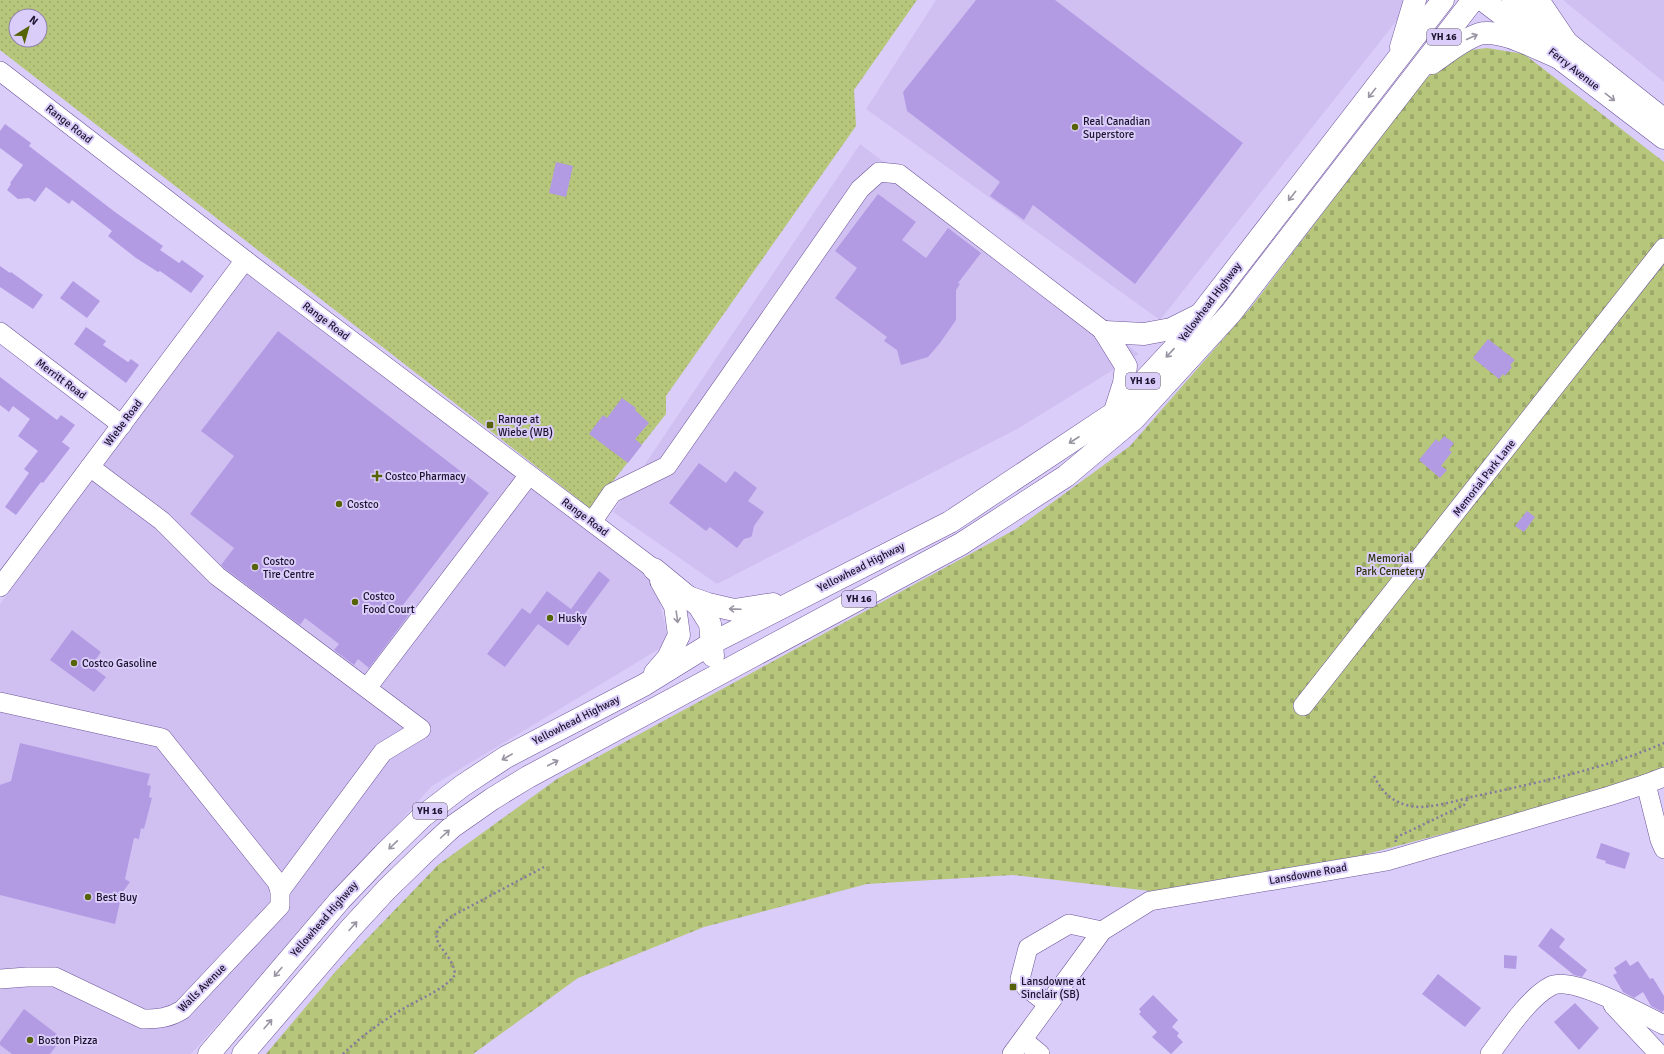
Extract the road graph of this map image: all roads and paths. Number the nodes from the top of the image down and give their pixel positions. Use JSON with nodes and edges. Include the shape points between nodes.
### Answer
{"nodes":[{"id":1,"x":1415,"y":0,"type":"edge"},
{"id":2,"x":1443,"y":0,"type":"edge"},
{"id":3,"x":1473,"y":0,"type":"edge"},
{"id":4,"x":1483,"y":0,"type":"edge"},
{"id":5,"x":1513,"y":0,"type":"edge"},
{"id":6,"x":1538,"y":0,"type":"edge"},
{"id":7,"x":1562,"y":50,"type":"junction"},
{"id":8,"x":1396,"y":62,"type":"junction"},
{"id":9,"x":0,"y":71,"type":"edge"},
{"id":10,"x":1416,"y":74,"type":"junction"},
{"id":11,"x":1664,"y":120,"type":"edge"},
{"id":12,"x":1664,"y":138,"type":"edge"},
{"id":13,"x":1664,"y":248,"type":"edge"},
{"id":14,"x":245,"y":260,"type":"junction"},
{"id":15,"x":1200,"y":315,"type":"junction"},
{"id":16,"x":0,"y":332,"type":"edge"},
{"id":17,"x":1105,"y":332,"type":"junction"},
{"id":18,"x":1114,"y":413,"type":"junction"},
{"id":19,"x":122,"y":425,"type":"junction"},
{"id":20,"x":90,"y":467,"type":"junction"},
{"id":21,"x":529,"y":474,"type":"junction"},
{"id":22,"x":592,"y":522,"type":"junction"},
{"id":23,"x":654,"y":569,"type":"junction"},
{"id":24,"x":1,"y":585,"type":"edge"},
{"id":25,"x":687,"y":596,"type":"junction"},
{"id":26,"x":800,"y":598,"type":"junction"},
{"id":27,"x":712,"y":643,"type":"junction"},
{"id":28,"x":644,"y":685,"type":"junction"},
{"id":29,"x":694,"y":687,"type":"junction"},
{"id":30,"x":367,"y":688,"type":"junction"},
{"id":31,"x":0,"y":702,"type":"edge"},
{"id":32,"x":1304,"y":706,"type":"dead end"},
{"id":33,"x":1664,"y":743,"type":"edge"},
{"id":34,"x":1374,"y":776,"type":"dead end"},
{"id":35,"x":1664,"y":777,"type":"edge"},
{"id":36,"x":1646,"y":784,"type":"junction"},
{"id":37,"x":1468,"y":798,"type":"junction"},
{"id":38,"x":1663,"y":841,"type":"edge"},
{"id":39,"x":1402,"y":857,"type":"junction"},
{"id":40,"x":544,"y":867,"type":"dead end"},
{"id":41,"x":280,"y":892,"type":"junction"},
{"id":42,"x":1102,"y":931,"type":"junction"},
{"id":43,"x":0,"y":979,"type":"edge"},
{"id":44,"x":1605,"y":996,"type":"junction"},
{"id":45,"x":1048,"y":1004,"type":"junction"},
{"id":46,"x":1664,"y":1024,"type":"edge"},
{"id":47,"x":1018,"y":1047,"type":"edge"},
{"id":48,"x":209,"y":1054,"type":"edge"},
{"id":49,"x":243,"y":1054,"type":"edge"},
{"id":50,"x":343,"y":1054,"type":"edge"},
{"id":51,"x":1040,"y":1054,"type":"edge"},
{"id":52,"x":1490,"y":1054,"type":"edge"},
{"id":53,"x":1659,"y":1054,"type":"edge"}],
"edges":[{"from":1,"to":8,"type":"main road"},
{"from":2,"to":8,"type":"main road","name":"Yellowhead Highway","number":"YH 16"},
{"from":3,"to":10,"type":"main road","name":"Yellowhead Highway","number":"YH 16"},
{"from":4,"to":7,"type":"main road","name":"Ferry Avenue"},
{"from":5,"to":7,"type":"main road","name":"Ferry Avenue"},
{"from":6,"to":7,"type":"main road"},
{"from":10,"to":7,"type":"main road","one_way":true,"via":[[1466,40],[1480,34],[1500,34]]},
{"from":7,"to":11,"type":"main road","name":"Ferry Avenue"},
{"from":7,"to":12,"type":"main road","name":"Ferry Avenue","one_way":true},
{"from":8,"to":15,"type":"main road","name":"Yellowhead Highway","number":"YH 16","one_way":true},
{"from":9,"to":14,"type":"street","name":"Range Road"},
{"from":10,"to":29,"type":"main road","name":"Yellowhead Highway","number":"YH 16","via":[[1230,313],[1134,419],[1066,476],[961,544]]},
{"from":13,"to":32,"type":"street","name":"Memorial Park Lane"},
{"from":14,"to":19,"type":"street","name":"Wiebe Road"},
{"from":14,"to":21,"type":"street","name":"Range Road"},
{"from":15,"to":17,"type":"main road","via":[[1171,329],[1144,334]]},
{"from":15,"to":18,"type":"main road","name":"Yellowhead Highway","number":"YH 16","one_way":true,"via":[[1193,328]]},
{"from":16,"to":19,"type":"street","name":"Merritt Road"},
{"from":17,"to":18,"type":"main road","via":[[1126,366],[1124,383]]},
{"from":17,"to":22,"type":"street","via":[[899,174],[879,172],[860,190],[667,466],[612,493]]},
{"from":18,"to":26,"type":"main road","name":"Yellowhead Highway","number":"YH 16","one_way":true,"via":[[950,522]]},
{"from":19,"to":20,"type":"street","name":"Wiebe Road"},
{"from":20,"to":24,"type":"street","name":"Wiebe Road"},
{"from":20,"to":30,"type":"street","via":[[162,521],[217,576]]},
{"from":21,"to":22,"type":"street","name":"Range Road"},
{"from":21,"to":30,"type":"street"},
{"from":22,"to":23,"type":"street","name":"Range Road"},
{"from":23,"to":25,"type":"main road"},
{"from":23,"to":28,"type":"main road","one_way":true,"via":[[675,606],[679,635],[668,658]]},
{"from":26,"to":25,"type":"main road","one_way":true,"via":[[760,608],[734,610]]},
{"from":25,"to":27,"type":"main road","via":[[699,606],[710,624]]},
{"from":26,"to":27,"type":"main road","name":"Yellowhead Highway","number":"YH 16"},
{"from":27,"to":28,"type":"main road","name":"Yellowhead Highway","number":"YH 16"},
{"from":27,"to":29,"type":"main road","via":[[711,668]]},
{"from":28,"to":48,"type":"main road","name":"Yellowhead Highway","number":"YH 16","one_way":true,"via":[[506,757],[422,817],[340,900]]},
{"from":49,"to":29,"type":"main road","name":"Yellowhead Highway","number":"YH 16","one_way":true,"via":[[381,895],[452,827],[492,798],[528,777]]},
{"from":30,"to":41,"type":"street","via":[[421,729],[383,752]]},
{"from":31,"to":41,"type":"street","via":[[162,738],[277,882]]},
{"from":33,"to":37,"type":"path","via":[[1615,762]]},
{"from":34,"to":37,"type":"path","via":[[1390,798],[1410,806],[1428,806]]},
{"from":35,"to":36,"type":"street","name":"Lansdowne Road"},
{"from":36,"to":38,"type":"street"},
{"from":36,"to":39,"type":"street","name":"Lansdowne Road"},
{"from":37,"to":39,"type":"path","via":[[1460,808],[1395,838]]},
{"from":39,"to":42,"type":"street","name":"Lansdowne Road","via":[[1150,901]]},
{"from":40,"to":50,"type":"path","via":[[454,915],[441,925],[437,938],[452,964],[455,975],[444,985],[381,1023]]},
{"from":41,"to":43,"type":"street","name":"Walls Avenue","via":[[280,906],[182,1010],[171,1017],[143,1019],[55,978]]},
{"from":42,"to":45,"type":"street","name":"Lansdowne Road"},
{"from":42,"to":45,"type":"street","via":[[1069,924],[1028,948],[1020,978],[1026,987]]},
{"from":44,"to":46,"type":"street"},
{"from":44,"to":52,"type":"street","via":[[1570,984],[1552,985],[1538,994]]},
{"from":44,"to":53,"type":"street"},
{"from":45,"to":47,"type":"street","name":"Lansdowne Road"},
{"from":47,"to":51,"type":"street"}]}
